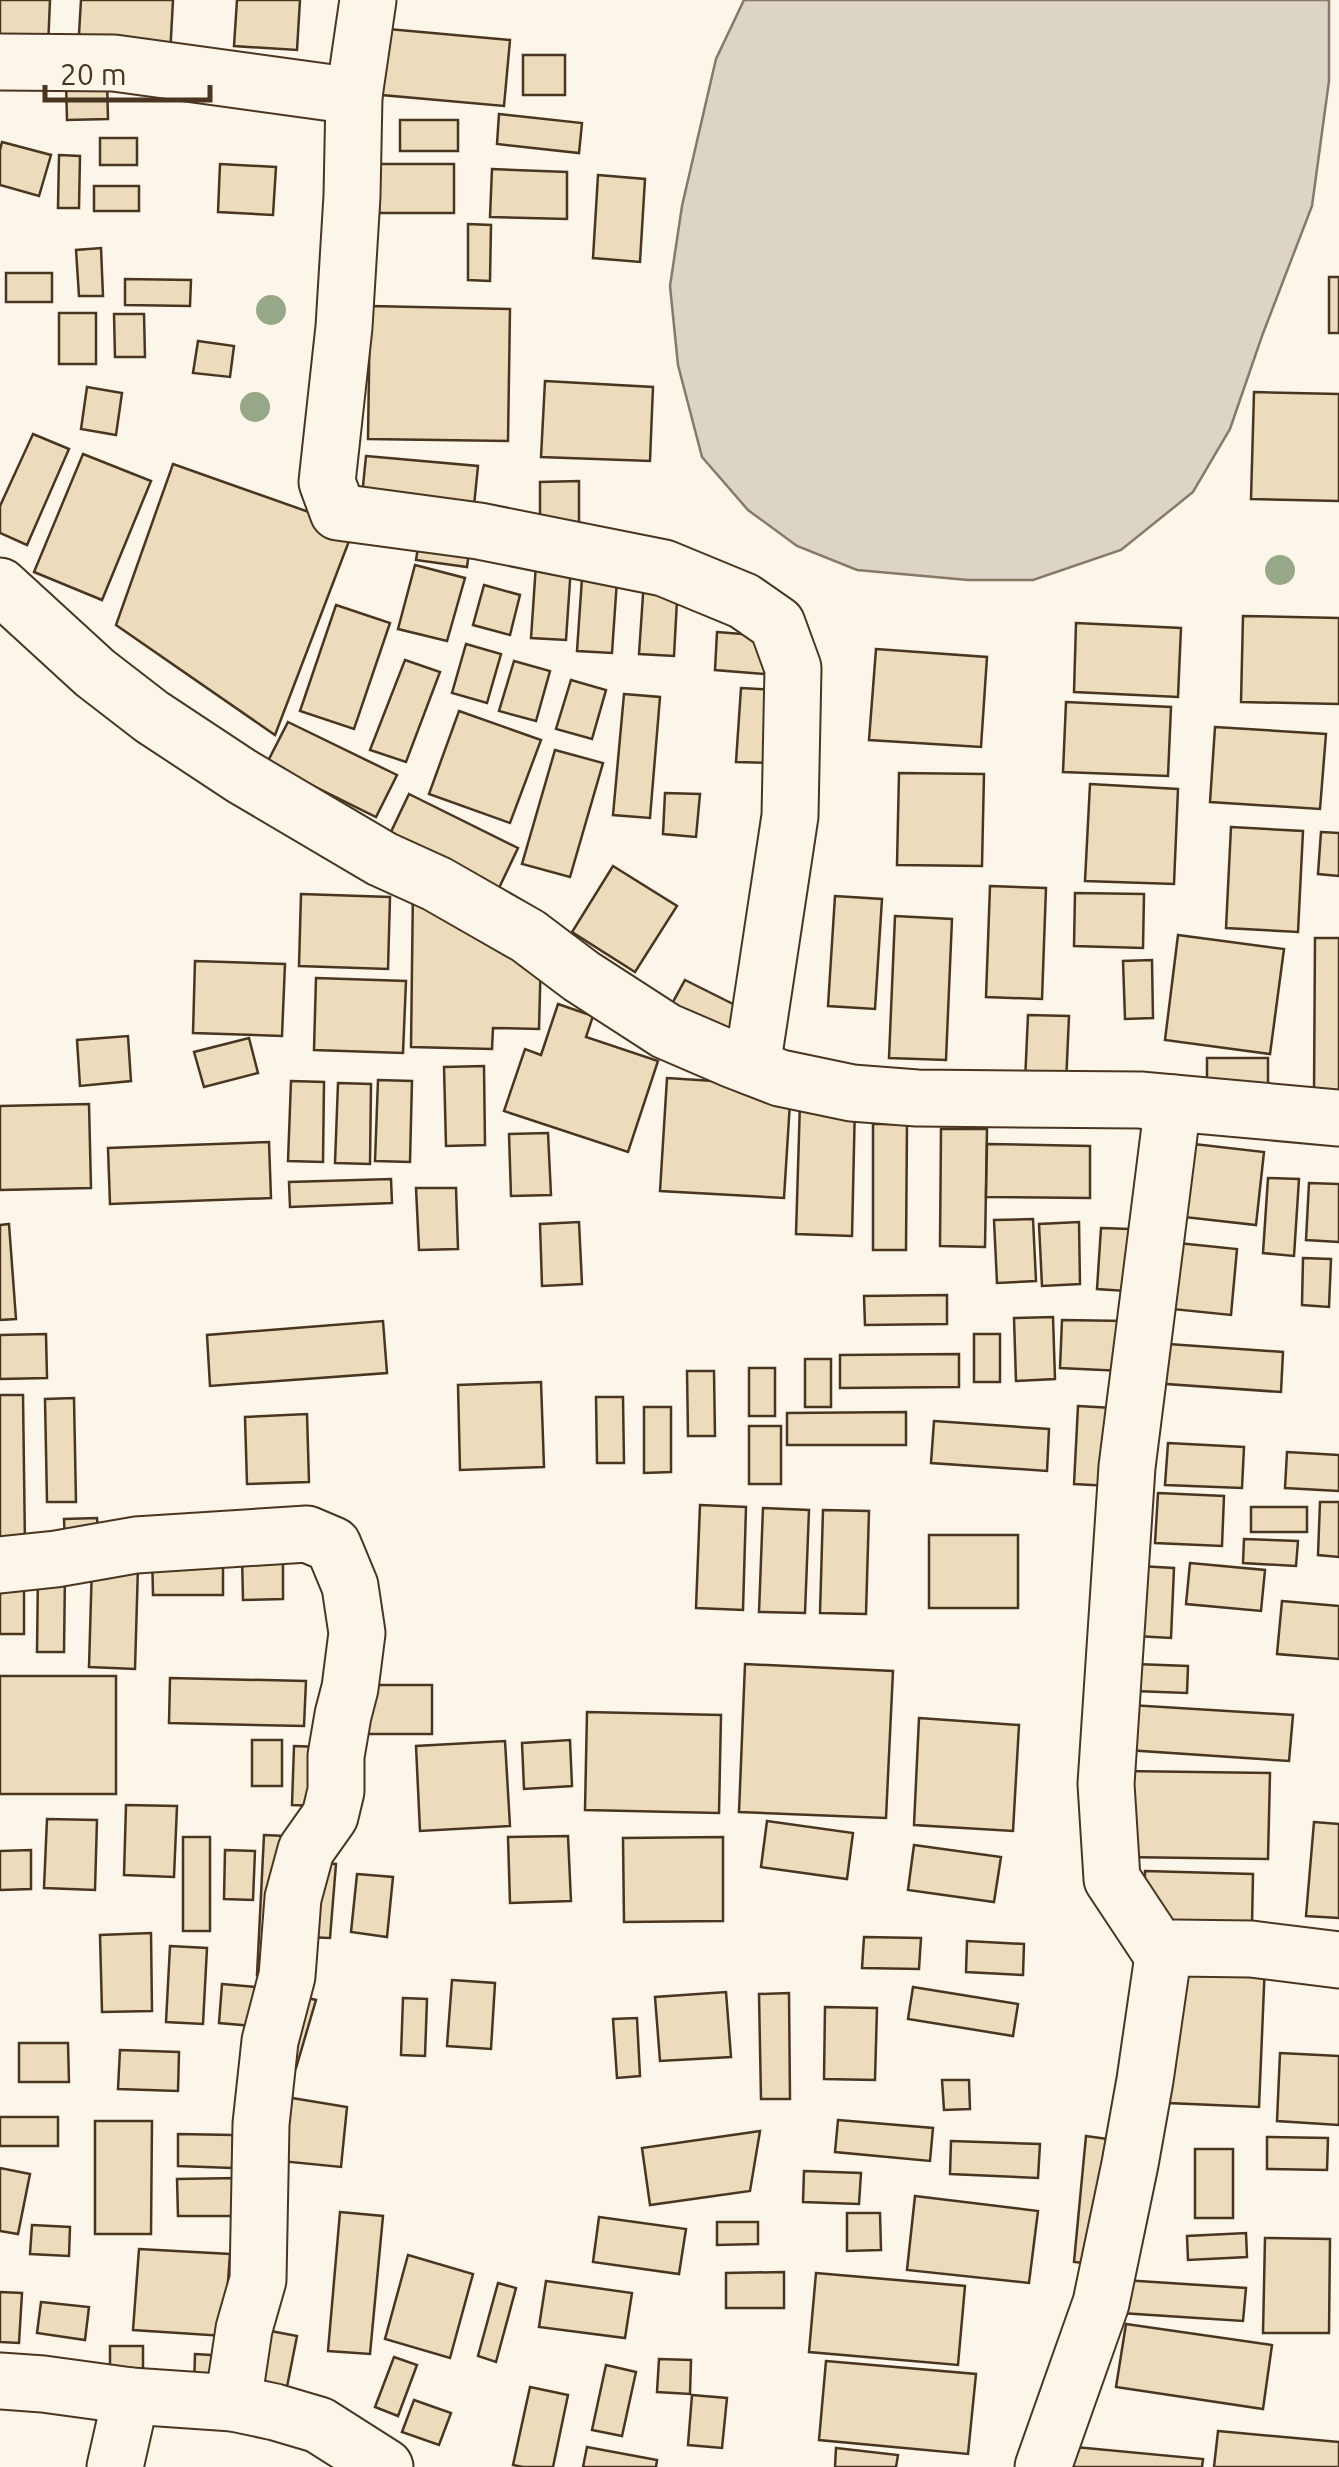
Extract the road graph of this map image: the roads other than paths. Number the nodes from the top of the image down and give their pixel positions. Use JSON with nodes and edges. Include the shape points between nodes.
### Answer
{"nodes":[{"id":1,"x":368,"y":0,"type":"edge"},
{"id":2,"x":0,"y":62,"type":"edge"},
{"id":3,"x":354,"y":96,"type":"junction"},
{"id":4,"x":0,"y":586,"type":"edge"},
{"id":5,"x":752,"y":1068,"type":"junction"},
{"id":6,"x":1173,"y":1103,"type":"junction"},
{"id":7,"x":1339,"y":1118,"type":"edge"},
{"id":8,"x":0,"y":1565,"type":"edge"},
{"id":9,"x":1162,"y":1956,"type":"junction"},
{"id":10,"x":1339,"y":1960,"type":"edge"},
{"id":11,"x":0,"y":2381,"type":"edge"},
{"id":12,"x":132,"y":2396,"type":"junction"},
{"id":13,"x":233,"y":2403,"type":"junction"},
{"id":14,"x":116,"y":2467,"type":"edge"},
{"id":15,"x":385,"y":2467,"type":"edge"},
{"id":16,"x":1043,"y":2467,"type":"edge"}],
"edges":[{"from":1,"to":3,"type":"street"},
{"from":2,"to":3,"type":"street","via":[[114,64]]},
{"from":3,"to":5,"type":"street","via":[[344,328],[327,482],[338,512],[664,568],[744,602],[777,624],[793,668],[790,816]]},
{"from":4,"to":5,"type":"street","via":[[96,673],[243,777],[528,936],[666,1031]]},
{"from":5,"to":6,"type":"street","via":[[852,1093]]},
{"from":6,"to":7,"type":"street"},
{"from":6,"to":9,"type":"street","via":[[1127,1467],[1106,1784],[1112,1879]]},
{"from":8,"to":13,"type":"street","via":[[136,1545],[307,1534],[334,1545],[350,1586],[357,1633],[336,1791],[330,1816],[306,1850],[293,1898],[286,1976],[265,2074],[258,2280]]},
{"from":9,"to":10,"type":"street","via":[[1175,1948]]},
{"from":9,"to":16,"type":"street","via":[[1130,2164],[1100,2302]]},
{"from":11,"to":12,"type":"street"},
{"from":12,"to":13,"type":"street"},
{"from":12,"to":14,"type":"street"},
{"from":13,"to":15,"type":"street","via":[[319,2426]]}]}
